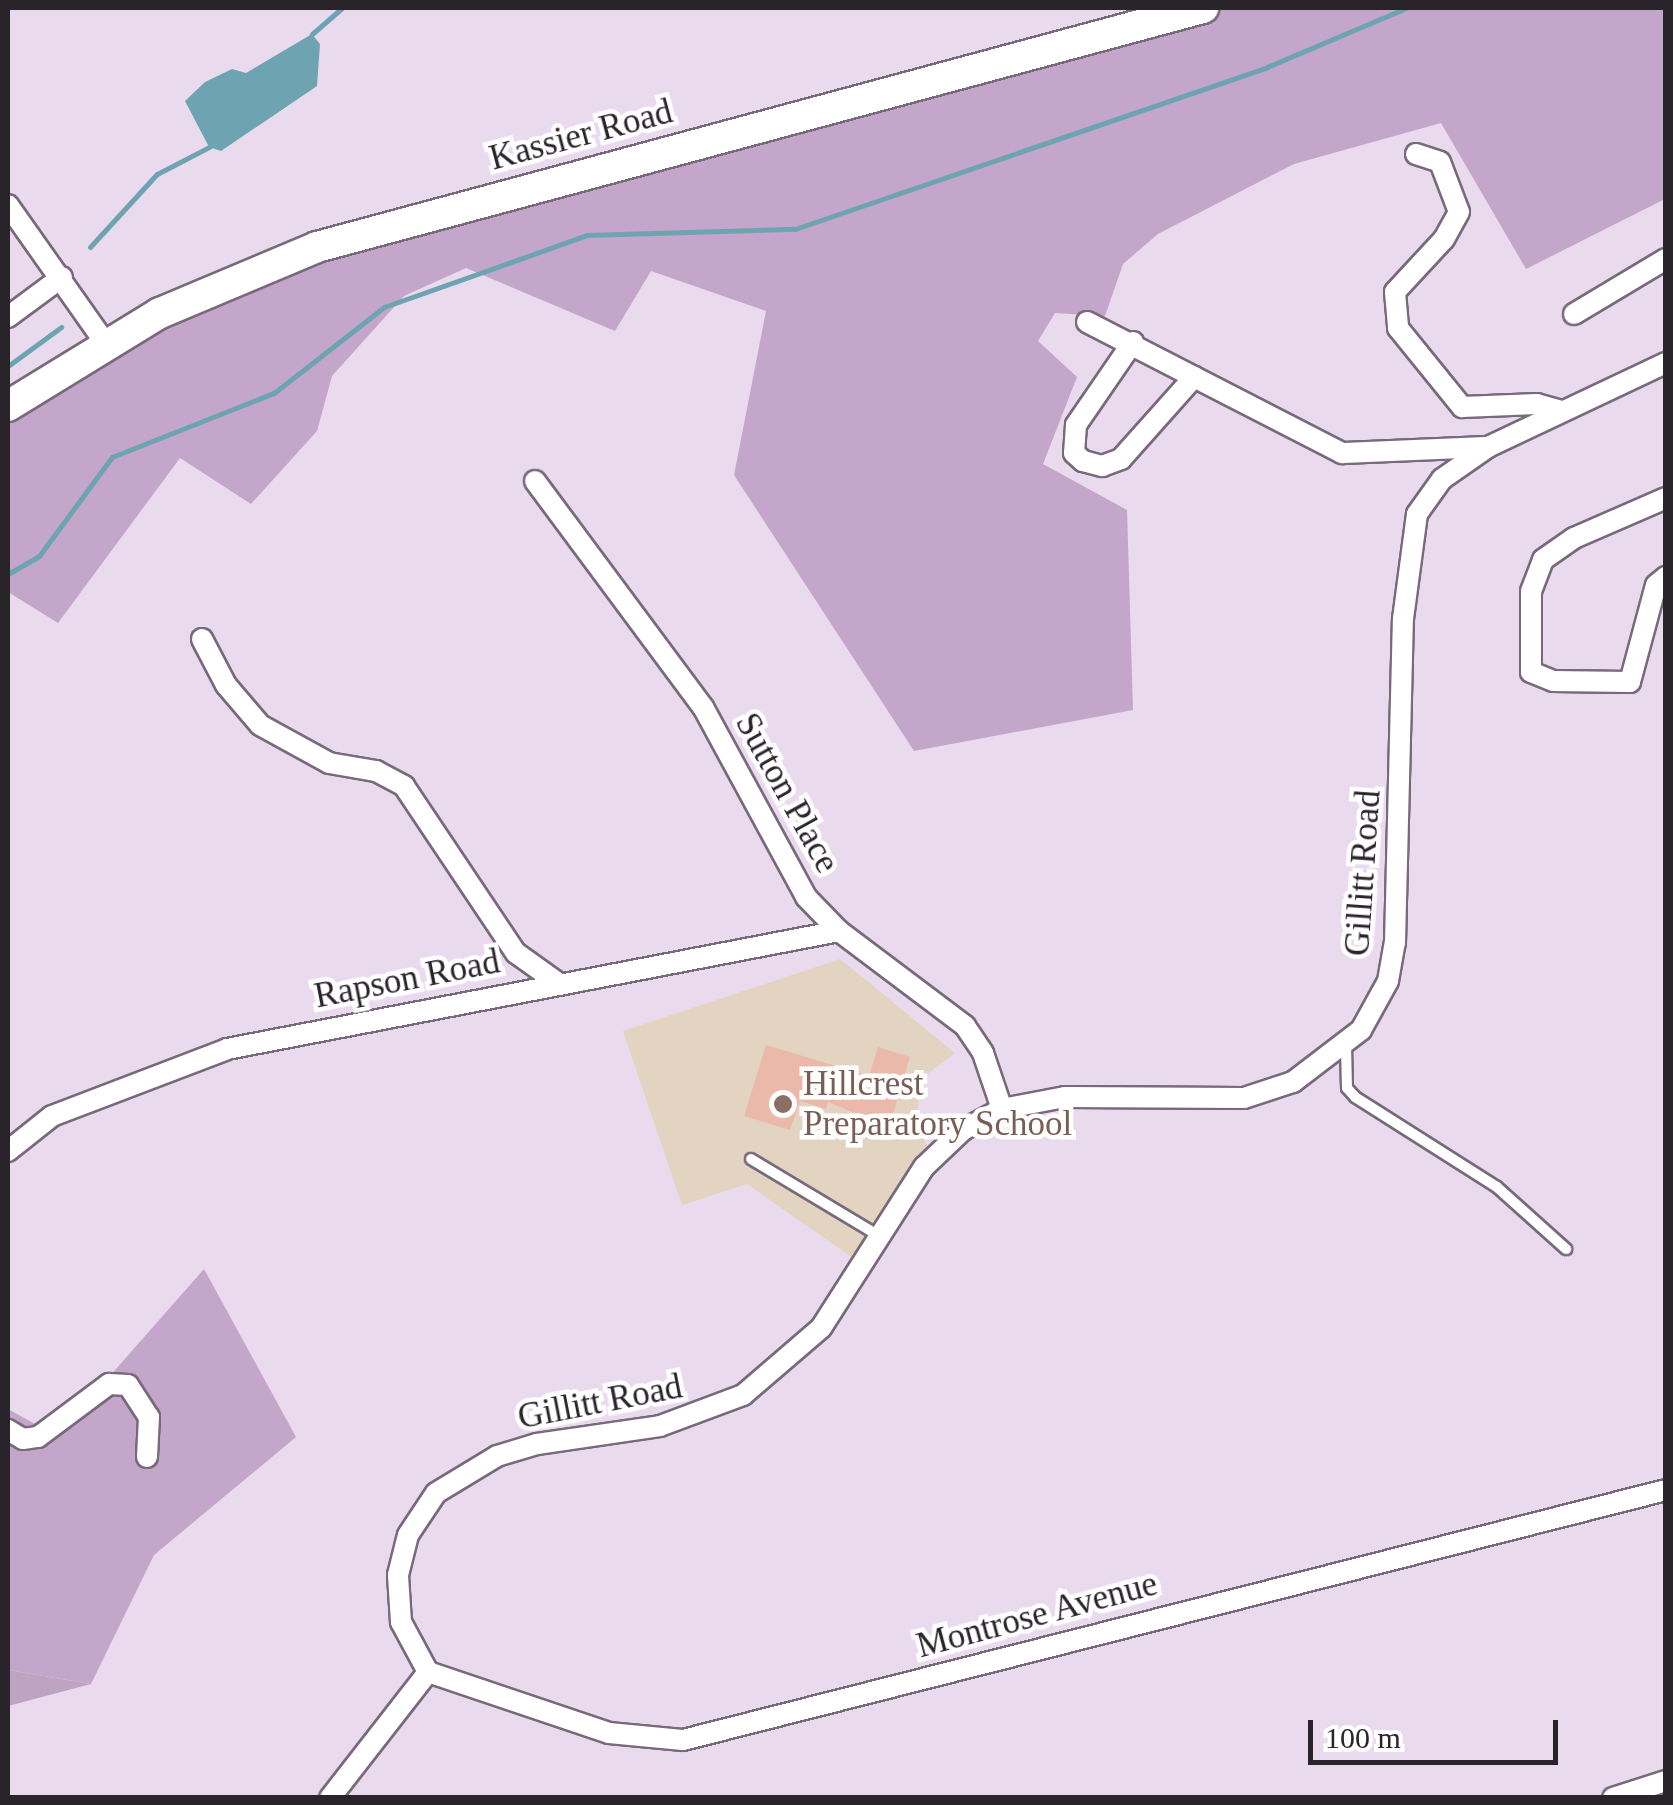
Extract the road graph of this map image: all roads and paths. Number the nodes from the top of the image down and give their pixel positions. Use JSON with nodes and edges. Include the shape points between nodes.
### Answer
{"nodes":[{"id":1,"x":1203,"y":8,"type":"edge"},
{"id":2,"x":1416,"y":154,"type":"dead end"},
{"id":3,"x":8,"y":204,"type":"edge"},
{"id":4,"x":1666,"y":259,"type":"edge"},
{"id":5,"x":62,"y":277,"type":"junction"},
{"id":6,"x":1574,"y":314,"type":"dead end"},
{"id":7,"x":8,"y":317,"type":"edge"},
{"id":8,"x":1087,"y":322,"type":"dead end"},
{"id":9,"x":104,"y":342,"type":"junction"},
{"id":10,"x":1133,"y":342,"type":"junction"},
{"id":11,"x":1666,"y":364,"type":"edge"},
{"id":12,"x":1194,"y":378,"type":"junction"},
{"id":13,"x":8,"y":406,"type":"edge"},
{"id":14,"x":1561,"y":411,"type":"junction"},
{"id":15,"x":1488,"y":447,"type":"junction"},
{"id":16,"x":535,"y":481,"type":"dead end"},
{"id":17,"x":1666,"y":498,"type":"edge"},
{"id":18,"x":1666,"y":577,"type":"edge"},
{"id":19,"x":202,"y":639,"type":"dead end"},
{"id":20,"x":840,"y":931,"type":"junction"},
{"id":21,"x":558,"y":983,"type":"junction"},
{"id":22,"x":1346,"y":1045,"type":"junction"},
{"id":23,"x":1002,"y":1109,"type":"junction"},
{"id":24,"x":8,"y":1151,"type":"edge"},
{"id":25,"x":751,"y":1159,"type":"dead end"},
{"id":26,"x":880,"y":1237,"type":"junction"},
{"id":27,"x":1566,"y":1249,"type":"dead end"},
{"id":28,"x":8,"y":1430,"type":"edge"},
{"id":29,"x":147,"y":1457,"type":"dead end"},
{"id":30,"x":1666,"y":1490,"type":"edge"},
{"id":31,"x":428,"y":1672,"type":"junction"},
{"id":32,"x":1666,"y":1780,"type":"edge"},
{"id":33,"x":330,"y":1798,"type":"edge"},
{"id":34,"x":1613,"y":1798,"type":"edge"}],
"edges":[{"from":1,"to":9,"type":"main road","name":"Kassier Road","via":[[387,225],[254,270]]},
{"from":2,"to":14,"type":"street","via":[[1440,162],[1459,208],[1444,239],[1395,292],[1401,332],[1458,405],[1476,411],[1537,404]]},
{"from":3,"to":5,"type":"street"},
{"from":4,"to":6,"type":"street"},
{"from":5,"to":7,"type":"street"},
{"from":5,"to":9,"type":"street"},
{"from":8,"to":10,"type":"street"},
{"from":9,"to":13,"type":"main road","name":"Kassier Road"},
{"from":10,"to":12,"type":"street"},
{"from":10,"to":12,"type":"street","via":[[1076,425],[1074,452],[1083,462],[1102,466],[1120,459]]},
{"from":11,"to":14,"type":"street","name":"Gillitt Road"},
{"from":12,"to":15,"type":"street","via":[[1342,453]]},
{"from":14,"to":15,"type":"street","name":"Gillitt Road"},
{"from":15,"to":22,"type":"street","name":"Gillitt Road","via":[[1429,493],[1408,543],[1395,942],[1370,1019]]},
{"from":16,"to":20,"type":"street","name":"Sutton Place","via":[[702,707],[806,896]]},
{"from":17,"to":18,"type":"street","via":[[1574,538],[1543,560],[1531,591],[1531,672],[1553,681],[1630,682],[1656,585]]},
{"from":19,"to":21,"type":"street","via":[[226,685],[260,725],[329,763],[376,771],[404,786],[516,953]]},
{"from":20,"to":21,"type":"street","name":"Rapson Road"},
{"from":20,"to":23,"type":"street","name":"Sutton Place","via":[[965,1026],[983,1054]]},
{"from":21,"to":24,"type":"street","name":"Rapson Road","via":[[227,1049],[52,1116]]},
{"from":22,"to":23,"type":"street","name":"Gillitt Road","via":[[1293,1082],[1244,1098],[1064,1096]]},
{"from":22,"to":27,"type":"lane","via":[[1347,1088],[1354,1097],[1496,1187]]},
{"from":23,"to":26,"type":"street","name":"Gillitt Road","via":[[963,1130],[924,1167]]},
{"from":25,"to":26,"type":"lane"},
{"from":26,"to":31,"type":"street","name":"Gillitt Road","via":[[820,1328],[743,1395],[660,1426],[497,1456],[436,1493],[400,1555],[397,1597],[401,1622]]},
{"from":28,"to":29,"type":"street","via":[[23,1439],[38,1437],[109,1384],[128,1385],[149,1418]]},
{"from":30,"to":31,"type":"street","name":"Montrose Avenue","via":[[683,1740],[609,1733]]},
{"from":31,"to":33,"type":"street"},
{"from":32,"to":34,"type":"street"}]}
